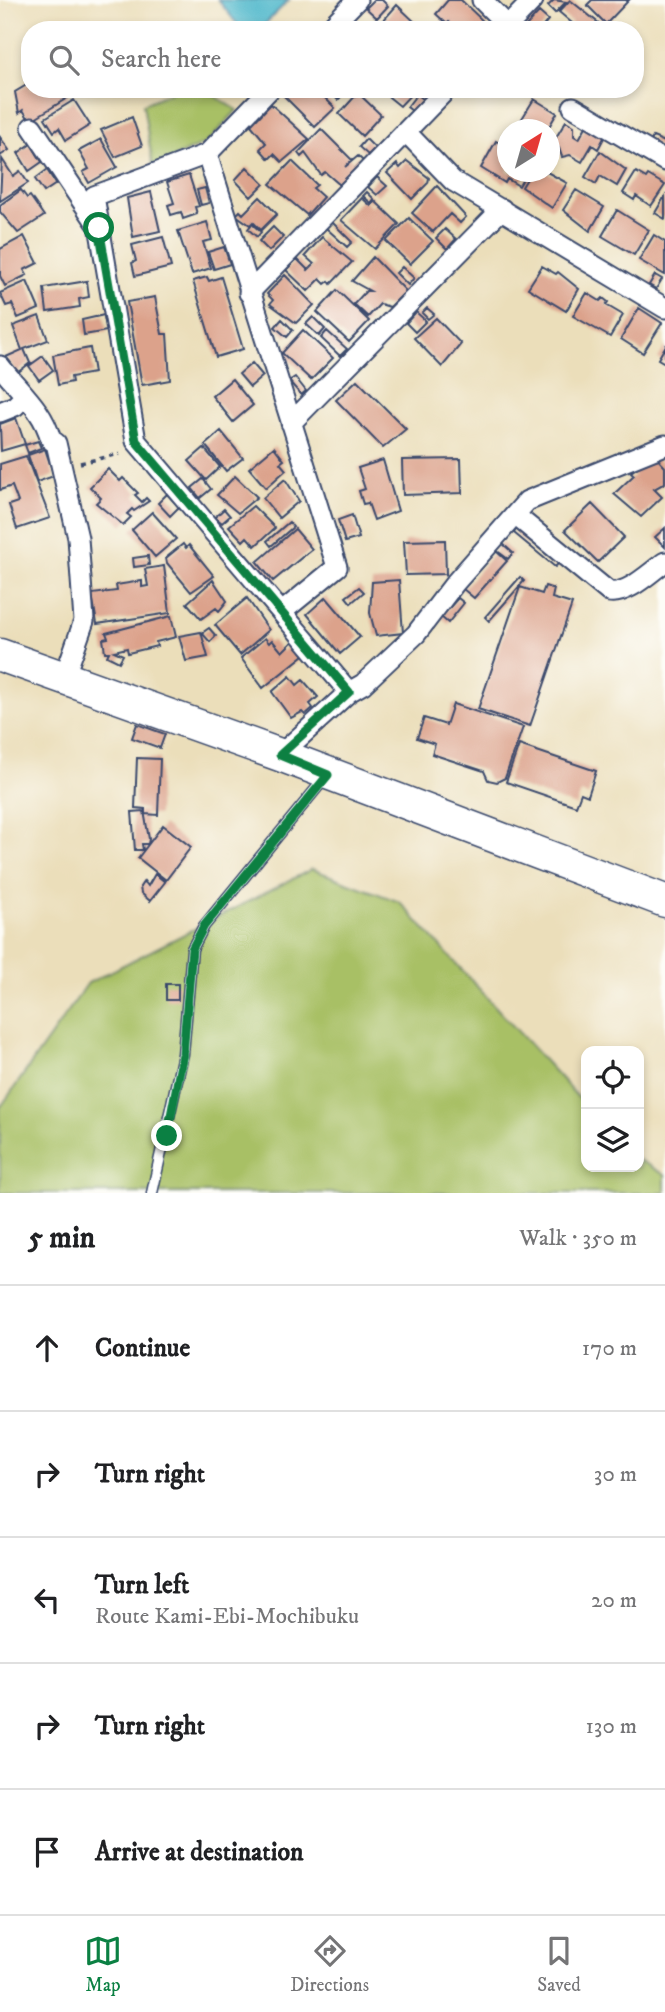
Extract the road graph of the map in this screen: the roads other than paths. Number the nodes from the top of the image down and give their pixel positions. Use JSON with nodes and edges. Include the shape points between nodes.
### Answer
{"nodes":[{"id":1,"x":357,"y":0,"type":"edge"},
{"id":2,"x":482,"y":0,"type":"edge"},
{"id":3,"x":533,"y":0,"type":"edge"},
{"id":4,"x":337,"y":21,"type":"edge"},
{"id":5,"x":500,"y":21,"type":"edge"},
{"id":6,"x":513,"y":21,"type":"edge"},
{"id":7,"x":261,"y":98,"type":"edge"},
{"id":8,"x":438,"y":98,"type":"edge"},
{"id":9,"x":573,"y":107,"type":"dead end"},
{"id":10,"x":32,"y":127,"type":"dead end"},
{"id":11,"x":406,"y":132,"type":"junction"},
{"id":12,"x":207,"y":154,"type":"junction"},
{"id":13,"x":665,"y":161,"type":"edge"},
{"id":14,"x":502,"y":209,"type":"junction"},
{"id":15,"x":99,"y":228,"type":"junction"},
{"id":16,"x":249,"y":293,"type":"junction"},
{"id":17,"x":665,"y":308,"type":"edge"},
{"id":18,"x":0,"y":366,"type":"edge"},
{"id":19,"x":24,"y":397,"type":"junction"},
{"id":20,"x":0,"y":412,"type":"edge"},
{"id":21,"x":291,"y":423,"type":"junction"},
{"id":22,"x":665,"y":445,"type":"edge"},
{"id":23,"x":515,"y":515,"type":"junction"},
{"id":24,"x":665,"y":562,"type":"edge"},
{"id":25,"x":282,"y":612,"type":"junction"},
{"id":26,"x":0,"y":655,"type":"edge"},
{"id":27,"x":64,"y":678,"type":"junction"},
{"id":28,"x":349,"y":692,"type":"junction"},
{"id":29,"x":280,"y":755,"type":"junction"},
{"id":30,"x":328,"y":775,"type":"junction"},
{"id":31,"x":665,"y":901,"type":"edge"},
{"id":32,"x":152,"y":1193,"type":"edge"}],
"edges":[{"from":1,"to":4,"type":"street"},
{"from":2,"to":5,"type":"street"},
{"from":3,"to":6,"type":"street"},
{"from":7,"to":12,"type":"street"},
{"from":8,"to":11,"type":"street"},
{"from":9,"to":13,"type":"street"},
{"from":10,"to":15,"type":"street"},
{"from":11,"to":14,"type":"street","via":[[453,181]]},
{"from":11,"to":16,"type":"street"},
{"from":12,"to":15,"type":"street","via":[[94,196]]},
{"from":12,"to":16,"type":"street"},
{"from":14,"to":17,"type":"street"},
{"from":14,"to":21,"type":"street"},
{"from":15,"to":25,"type":"street","via":[[136,441]]},
{"from":16,"to":21,"type":"street"},
{"from":18,"to":19,"type":"street"},
{"from":19,"to":20,"type":"street"},
{"from":19,"to":27,"type":"street","via":[[36,406],[56,443],[78,538],[83,621]]},
{"from":21,"to":25,"type":"street","via":[[337,567]]},
{"from":22,"to":23,"type":"street","via":[[531,498]]},
{"from":23,"to":24,"type":"street","via":[[609,592],[631,586]]},
{"from":23,"to":28,"type":"street","via":[[416,634]]},
{"from":25,"to":28,"type":"street"},
{"from":26,"to":27,"type":"main road"},
{"from":27,"to":29,"type":"main road"},
{"from":28,"to":29,"type":"street"},
{"from":29,"to":30,"type":"main road"},
{"from":30,"to":31,"type":"main road"},
{"from":30,"to":32,"type":"lane","via":[[204,926],[192,949],[183,1054]]}]}
